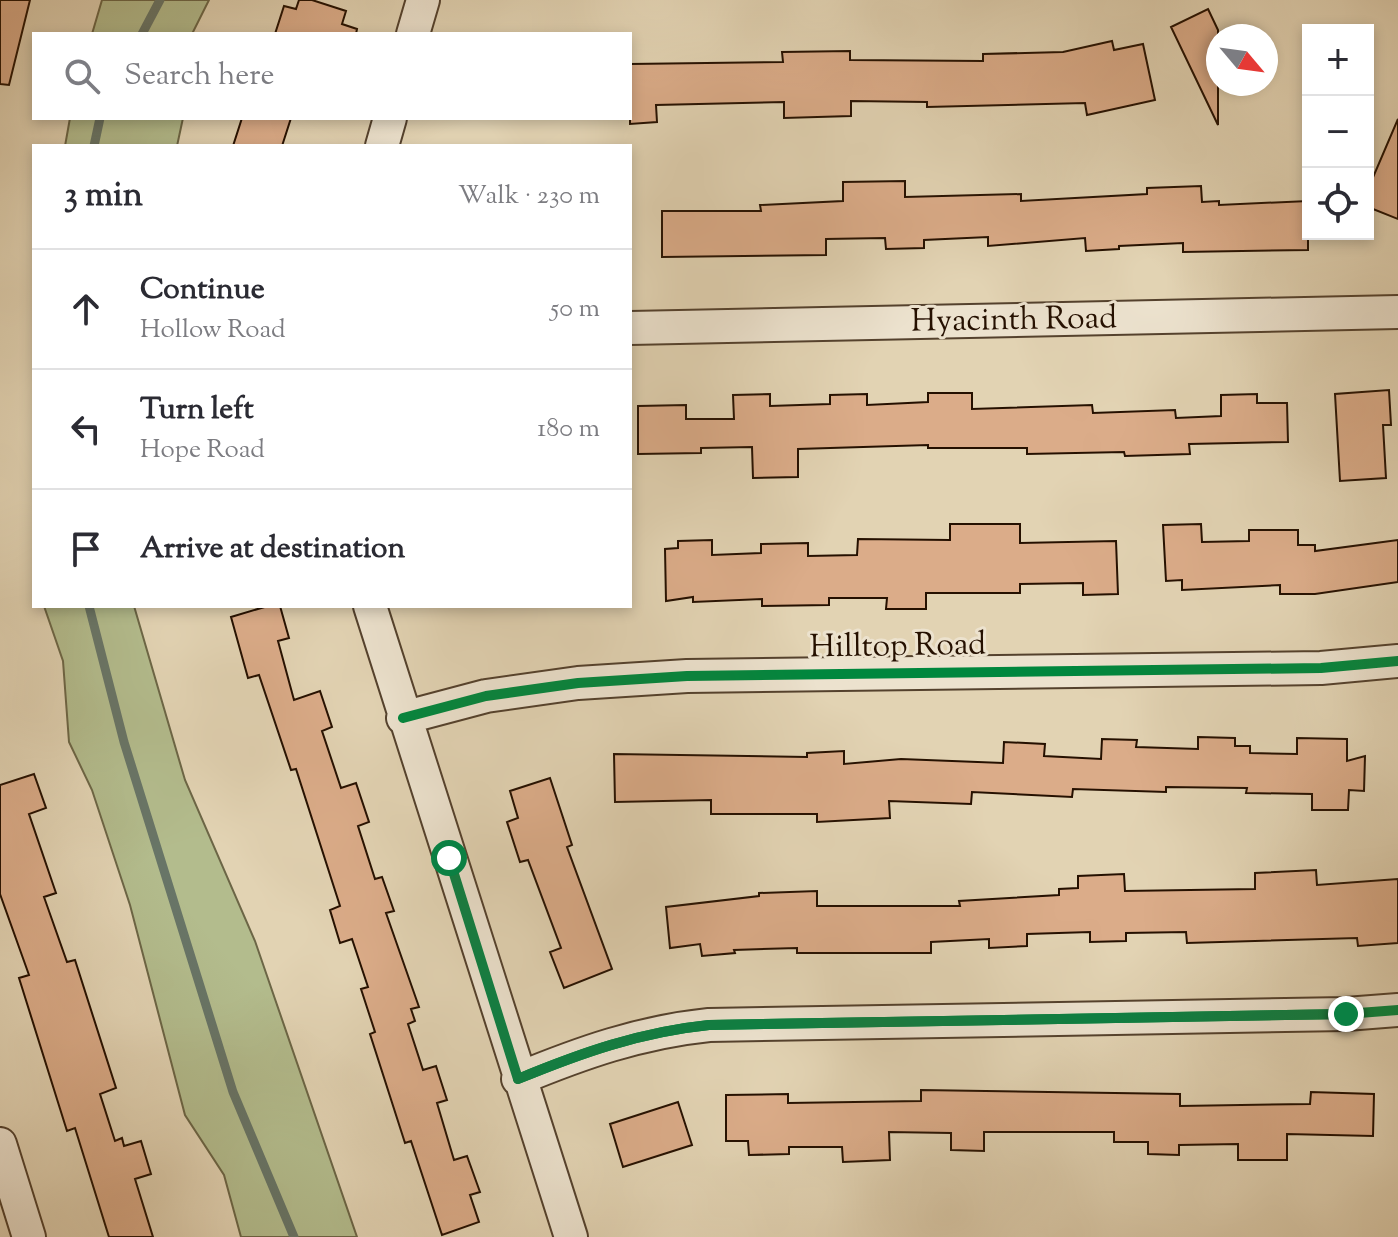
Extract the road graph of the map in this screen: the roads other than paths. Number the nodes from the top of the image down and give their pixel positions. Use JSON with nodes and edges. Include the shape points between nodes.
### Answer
{"nodes":[{"id":1,"x":423,"y":0,"type":"edge"},
{"id":2,"x":414,"y":32,"type":"edge"},
{"id":3,"x":389,"y":120,"type":"edge"},
{"id":4,"x":383,"y":144,"type":"edge"},
{"id":5,"x":1398,"y":312,"type":"edge"},
{"id":6,"x":632,"y":328,"type":"edge"},
{"id":7,"x":371,"y":608,"type":"edge"},
{"id":8,"x":1398,"y":661,"type":"edge"},
{"id":9,"x":403,"y":718,"type":"junction"},
{"id":10,"x":1398,"y":1010,"type":"edge"},
{"id":11,"x":518,"y":1079,"type":"junction"},
{"id":12,"x":0,"y":1144,"type":"edge"},
{"id":13,"x":29,"y":1237,"type":"edge"},
{"id":14,"x":571,"y":1237,"type":"edge"}],
"edges":[{"from":1,"to":2,"type":"street"},
{"from":3,"to":4,"type":"street"},
{"from":5,"to":6,"type":"street","name":"Hyacinth Road"},
{"from":7,"to":9,"type":"street"},
{"from":8,"to":9,"type":"street","name":"Hilltop Road","via":[[1321,668],[687,676],[501,694]]},
{"from":9,"to":11,"type":"street"},
{"from":10,"to":11,"type":"street","via":[[709,1025],[616,1041]]},
{"from":11,"to":14,"type":"street"},
{"from":12,"to":13,"type":"street"}]}
